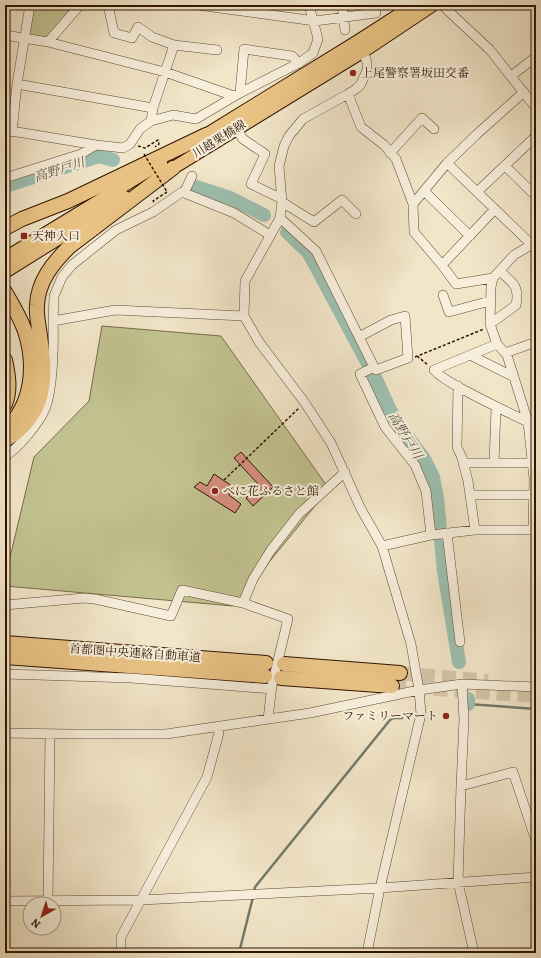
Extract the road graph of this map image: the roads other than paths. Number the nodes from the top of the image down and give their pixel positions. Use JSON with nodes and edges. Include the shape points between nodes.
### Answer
{"nodes":[{"id":1,"x":30,"y":5,"type":"edge"},
{"id":2,"x":80,"y":5,"type":"edge"},
{"id":3,"x":108,"y":5,"type":"edge"},
{"id":4,"x":198,"y":5,"type":"edge"},
{"id":5,"x":309,"y":5,"type":"edge"},
{"id":6,"x":342,"y":5,"type":"edge"},
{"id":7,"x":414,"y":5,"type":"edge"},
{"id":8,"x":433,"y":5,"type":"edge"},
{"id":9,"x":442,"y":5,"type":"edge"},
{"id":10,"x":376,"y":9,"type":"edge"},
{"id":11,"x":343,"y":17,"type":"junction"},
{"id":12,"x":314,"y":21,"type":"junction"},
{"id":13,"x":378,"y":28,"type":"junction"},
{"id":14,"x":345,"y":30,"type":"dead end"},
{"id":15,"x":5,"y":35,"type":"edge"},
{"id":16,"x":24,"y":39,"type":"junction"},
{"id":17,"x":48,"y":42,"type":"junction"},
{"id":18,"x":174,"y":45,"type":"junction"},
{"id":19,"x":361,"y":46,"type":"junction"},
{"id":20,"x":217,"y":50,"type":"dead end"},
{"id":21,"x":536,"y":56,"type":"edge"},
{"id":22,"x":299,"y":63,"type":"junction"},
{"id":23,"x":164,"y":72,"type":"junction"},
{"id":24,"x":511,"y":76,"type":"junction"},
{"id":25,"x":17,"y":84,"type":"junction"},
{"id":26,"x":524,"y":92,"type":"junction"},
{"id":27,"x":237,"y":94,"type":"junction"},
{"id":28,"x":348,"y":94,"type":"junction"},
{"id":29,"x":535,"y":105,"type":"edge"},
{"id":30,"x":153,"y":108,"type":"junction"},
{"id":31,"x":151,"y":121,"type":"junction"},
{"id":32,"x":236,"y":128,"type":"junction"},
{"id":33,"x":434,"y":129,"type":"dead end"},
{"id":34,"x":8,"y":131,"type":"edge"},
{"id":35,"x":206,"y":135,"type":"junction"},
{"id":36,"x":536,"y":136,"type":"edge"},
{"id":37,"x":96,"y":145,"type":"junction"},
{"id":38,"x":390,"y":153,"type":"junction"},
{"id":39,"x":447,"y":163,"type":"junction"},
{"id":40,"x":505,"y":166,"type":"junction"},
{"id":41,"x":173,"y":168,"type":"junction"},
{"id":42,"x":192,"y":176,"type":"dead end"},
{"id":43,"x":5,"y":178,"type":"edge"},
{"id":44,"x":424,"y":191,"type":"junction"},
{"id":45,"x":477,"y":192,"type":"junction"},
{"id":46,"x":184,"y":193,"type":"junction"},
{"id":47,"x":536,"y":196,"type":"edge"},
{"id":48,"x":282,"y":200,"type":"junction"},
{"id":49,"x":413,"y":204,"type":"junction"},
{"id":50,"x":495,"y":209,"type":"junction"},
{"id":51,"x":356,"y":214,"type":"dead end"},
{"id":52,"x":280,"y":218,"type":"junction"},
{"id":53,"x":5,"y":228,"type":"edge"},
{"id":54,"x":270,"y":235,"type":"junction"},
{"id":55,"x":470,"y":236,"type":"junction"},
{"id":56,"x":534,"y":244,"type":"edge"},
{"id":57,"x":5,"y":258,"type":"edge"},
{"id":58,"x":442,"y":266,"type":"junction"},
{"id":59,"x":500,"y":270,"type":"junction"},
{"id":60,"x":5,"y":272,"type":"edge"},
{"id":61,"x":493,"y":278,"type":"junction"},
{"id":62,"x":5,"y":292,"type":"edge"},
{"id":63,"x":443,"y":295,"type":"dead end"},
{"id":64,"x":490,"y":301,"type":"junction"},
{"id":65,"x":244,"y":316,"type":"junction"},
{"id":66,"x":53,"y":321,"type":"junction"},
{"id":67,"x":490,"y":325,"type":"junction"},
{"id":68,"x":359,"y":337,"type":"junction"},
{"id":69,"x":536,"y":342,"type":"edge"},
{"id":70,"x":497,"y":344,"type":"junction"},
{"id":71,"x":505,"y":353,"type":"junction"},
{"id":72,"x":470,"y":355,"type":"junction"},
{"id":73,"x":5,"y":360,"type":"edge"},
{"id":74,"x":374,"y":367,"type":"junction"},
{"id":75,"x":514,"y":377,"type":"junction"},
{"id":76,"x":458,"y":386,"type":"junction"},
{"id":77,"x":5,"y":404,"type":"edge"},
{"id":78,"x":496,"y":408,"type":"junction"},
{"id":79,"x":528,"y":422,"type":"junction"},
{"id":80,"x":5,"y":430,"type":"edge"},
{"id":81,"x":5,"y":440,"type":"edge"},
{"id":82,"x":5,"y":456,"type":"edge"},
{"id":83,"x":463,"y":463,"type":"junction"},
{"id":84,"x":494,"y":463,"type":"junction"},
{"id":85,"x":533,"y":463,"type":"junction"},
{"id":86,"x":345,"y":472,"type":"junction"},
{"id":87,"x":535,"y":479,"type":"edge"},
{"id":88,"x":470,"y":495,"type":"junction"},
{"id":89,"x":534,"y":495,"type":"junction"},
{"id":90,"x":474,"y":530,"type":"junction"},
{"id":91,"x":535,"y":530,"type":"edge"},
{"id":92,"x":447,"y":533,"type":"junction"},
{"id":93,"x":431,"y":535,"type":"junction"},
{"id":94,"x":382,"y":546,"type":"junction"},
{"id":95,"x":243,"y":603,"type":"junction"},
{"id":96,"x":5,"y":605,"type":"edge"},
{"id":97,"x":5,"y":636,"type":"edge"},
{"id":98,"x":460,"y":642,"type":"dead end"},
{"id":99,"x":5,"y":643,"type":"edge"},
{"id":100,"x":133,"y":653,"type":"junction"},
{"id":101,"x":5,"y":657,"type":"edge"},
{"id":102,"x":5,"y":664,"type":"edge"},
{"id":103,"x":107,"y":664,"type":"junction"},
{"id":104,"x":400,"y":673,"type":"tunnel mouth"},
{"id":105,"x":5,"y":674,"type":"edge"},
{"id":106,"x":462,"y":684,"type":"junction"},
{"id":107,"x":392,"y":686,"type":"tunnel mouth"},
{"id":108,"x":536,"y":687,"type":"edge"},
{"id":109,"x":272,"y":689,"type":"junction"},
{"id":110,"x":419,"y":690,"type":"junction"},
{"id":111,"x":268,"y":719,"type":"junction"},
{"id":112,"x":218,"y":726,"type":"junction"},
{"id":113,"x":5,"y":733,"type":"edge"},
{"id":114,"x":50,"y":734,"type":"junction"},
{"id":115,"x":461,"y":786,"type":"junction"},
{"id":116,"x":536,"y":840,"type":"edge"},
{"id":117,"x":536,"y":877,"type":"edge"},
{"id":118,"x":458,"y":882,"type":"junction"},
{"id":119,"x":380,"y":888,"type":"junction"},
{"id":120,"x":48,"y":896,"type":"edge"},
{"id":121,"x":62,"y":900,"type":"edge"},
{"id":122,"x":141,"y":900,"type":"junction"},
{"id":123,"x":5,"y":901,"type":"edge"},
{"id":124,"x":22,"y":901,"type":"edge"},
{"id":125,"x":121,"y":953,"type":"edge"},
{"id":126,"x":367,"y":953,"type":"edge"},
{"id":127,"x":474,"y":953,"type":"edge"}],
"edges":[{"from":1,"to":16,"type":"street"},
{"from":2,"to":17,"type":"street"},
{"from":3,"to":18,"type":"street","via":[[114,33],[132,38],[138,27],[152,37]]},
{"from":4,"to":12,"type":"street"},
{"from":5,"to":12,"type":"street"},
{"from":6,"to":11,"type":"street"},
{"from":7,"to":13,"type":"main road","name":"川越栗橋線"},
{"from":8,"to":19,"type":"main road","name":"川越栗橋線"},
{"from":9,"to":24,"type":"street","via":[[490,50]]},
{"from":10,"to":11,"type":"street"},
{"from":10,"to":13,"type":"street"},
{"from":11,"to":12,"type":"street"},
{"from":11,"to":14,"type":"street"},
{"from":12,"to":22,"type":"street","via":[[318,39],[313,53]]},
{"from":13,"to":19,"type":"main road","name":"川越栗橋線"},
{"from":15,"to":16,"type":"street"},
{"from":16,"to":17,"type":"street"},
{"from":16,"to":25,"type":"street"},
{"from":17,"to":23,"type":"street"},
{"from":18,"to":20,"type":"street"},
{"from":18,"to":23,"type":"street"},
{"from":19,"to":28,"type":"street","via":[[368,70],[361,84]]},
{"from":19,"to":32,"type":"main road","name":"川越栗橋線"},
{"from":19,"to":35,"type":"main road","name":"川越栗橋線"},
{"from":21,"to":24,"type":"street"},
{"from":22,"to":27,"type":"street"},
{"from":22,"to":27,"type":"street","via":[[292,56],[244,49]]},
{"from":23,"to":27,"type":"street"},
{"from":23,"to":30,"type":"street"},
{"from":24,"to":26,"type":"street"},
{"from":25,"to":30,"type":"street"},
{"from":25,"to":34,"type":"street"},
{"from":26,"to":29,"type":"street"},
{"from":26,"to":39,"type":"street"},
{"from":27,"to":31,"type":"street","via":[[196,119],[173,115]]},
{"from":28,"to":38,"type":"street","via":[[361,127]]},
{"from":28,"to":48,"type":"street","via":[[303,119],[288,136],[279,166]]},
{"from":30,"to":31,"type":"street"},
{"from":31,"to":37,"type":"street","via":[[123,148]]},
{"from":32,"to":41,"type":"main road","name":"川越栗橋線"},
{"from":32,"to":48,"type":"street","via":[[243,139],[265,154],[251,184]]},
{"from":33,"to":38,"type":"street","via":[[422,118]]},
{"from":34,"to":37,"type":"street"},
{"from":35,"to":53,"type":"highway"},
{"from":35,"to":57,"type":"main road","name":"川越栗橋線"},
{"from":36,"to":40,"type":"street"},
{"from":37,"to":43,"type":"street","via":[[81,154]]},
{"from":38,"to":49,"type":"street","via":[[396,160]]},
{"from":39,"to":44,"type":"street"},
{"from":39,"to":45,"type":"street"},
{"from":40,"to":45,"type":"street"},
{"from":40,"to":47,"type":"street"},
{"from":41,"to":60,"type":"main road","name":"川越栗橋線"},
{"from":41,"to":81,"type":"highway","via":[[68,247],[46,274],[37,305],[44,384],[32,416]]},
{"from":42,"to":46,"type":"street"},
{"from":44,"to":49,"type":"street"},
{"from":44,"to":55,"type":"street"},
{"from":45,"to":50,"type":"street"},
{"from":46,"to":54,"type":"street","via":[[234,213]]},
{"from":46,"to":66,"type":"street","via":[[116,230],[72,264],[62,277],[54,296]]},
{"from":48,"to":51,"type":"street","via":[[314,222],[342,200]]},
{"from":48,"to":52,"type":"street"},
{"from":49,"to":58,"type":"street","via":[[414,232]]},
{"from":50,"to":55,"type":"street"},
{"from":50,"to":56,"type":"street"},
{"from":52,"to":54,"type":"street"},
{"from":52,"to":68,"type":"street","via":[[316,251]]},
{"from":54,"to":65,"type":"street","via":[[245,281]]},
{"from":55,"to":58,"type":"street"},
{"from":56,"to":59,"type":"street","via":[[514,255]]},
{"from":58,"to":61,"type":"street","via":[[456,284]]},
{"from":59,"to":61,"type":"street"},
{"from":59,"to":67,"type":"street","via":[[515,286],[518,294],[516,305]]},
{"from":61,"to":64,"type":"street"},
{"from":62,"to":80,"type":"highway","via":[[24,330],[30,350],[31,371],[26,400]]},
{"from":63,"to":64,"type":"street","via":[[449,312]]},
{"from":64,"to":67,"type":"street"},
{"from":65,"to":66,"type":"street","via":[[115,310]]},
{"from":65,"to":86,"type":"street","via":[[259,342],[332,443]]},
{"from":66,"to":82,"type":"street","via":[[50,388],[45,410],[12,452]]},
{"from":67,"to":70,"type":"street"},
{"from":68,"to":74,"type":"street"},
{"from":68,"to":74,"type":"street","via":[[391,320],[405,316],[408,358],[376,370]]},
{"from":69,"to":71,"type":"street"},
{"from":70,"to":71,"type":"street"},
{"from":70,"to":72,"type":"street"},
{"from":71,"to":75,"type":"street"},
{"from":72,"to":75,"type":"street"},
{"from":72,"to":76,"type":"street","via":[[434,370]]},
{"from":73,"to":77,"type":"highway","via":[[9,388]]},
{"from":74,"to":93,"type":"street","via":[[360,374],[385,427],[415,466],[426,491]]},
{"from":75,"to":79,"type":"street"},
{"from":76,"to":78,"type":"street"},
{"from":76,"to":83,"type":"street","via":[[456,447]]},
{"from":78,"to":79,"type":"street"},
{"from":78,"to":84,"type":"street"},
{"from":79,"to":85,"type":"street"},
{"from":83,"to":84,"type":"street"},
{"from":83,"to":88,"type":"street"},
{"from":84,"to":85,"type":"street"},
{"from":85,"to":87,"type":"street"},
{"from":86,"to":94,"type":"street","via":[[361,509]]},
{"from":86,"to":95,"type":"street","via":[[299,514],[252,579]]},
{"from":87,"to":89,"type":"street"},
{"from":88,"to":89,"type":"street"},
{"from":88,"to":90,"type":"street"},
{"from":89,"to":91,"type":"street"},
{"from":90,"to":91,"type":"street"},
{"from":90,"to":92,"type":"street"},
{"from":92,"to":93,"type":"street"},
{"from":92,"to":98,"type":"street"},
{"from":93,"to":94,"type":"street"},
{"from":94,"to":110,"type":"street","via":[[411,644]]},
{"from":95,"to":96,"type":"street","via":[[182,590],[171,616],[84,598]]},
{"from":95,"to":109,"type":"street","via":[[288,619]]},
{"from":97,"to":100,"type":"highway"},
{"from":99,"to":100,"type":"highway","name":"首都圏中央連絡自動車道"},
{"from":100,"to":103,"type":"highway","name":"首都圏中央連絡自動車道","via":[[265,670]]},
{"from":101,"to":103,"type":"highway","name":"首都圏中央連絡自動車道"},
{"from":102,"to":103,"type":"highway"},
{"from":104,"to":107,"type":"highway","via":[[283,671]]},
{"from":105,"to":109,"type":"street","via":[[131,678]]},
{"from":106,"to":108,"type":"street"},
{"from":106,"to":110,"type":"street"},
{"from":106,"to":115,"type":"street","via":[[464,719]]},
{"from":109,"to":111,"type":"street"},
{"from":110,"to":111,"type":"street","via":[[310,713]]},
{"from":110,"to":119,"type":"street","via":[[421,714]]},
{"from":111,"to":112,"type":"street"},
{"from":112,"to":114,"type":"street","via":[[166,734]]},
{"from":112,"to":122,"type":"street","via":[[219,733],[207,777]]},
{"from":113,"to":114,"type":"street"},
{"from":114,"to":120,"type":"street"},
{"from":115,"to":116,"type":"street","via":[[513,772]]},
{"from":115,"to":118,"type":"street"},
{"from":117,"to":118,"type":"street"},
{"from":118,"to":119,"type":"street"},
{"from":118,"to":127,"type":"street"},
{"from":119,"to":122,"type":"street"},
{"from":119,"to":126,"type":"street"},
{"from":121,"to":122,"type":"street"},
{"from":122,"to":125,"type":"street","via":[[121,937]]},
{"from":123,"to":124,"type":"street"}]}
